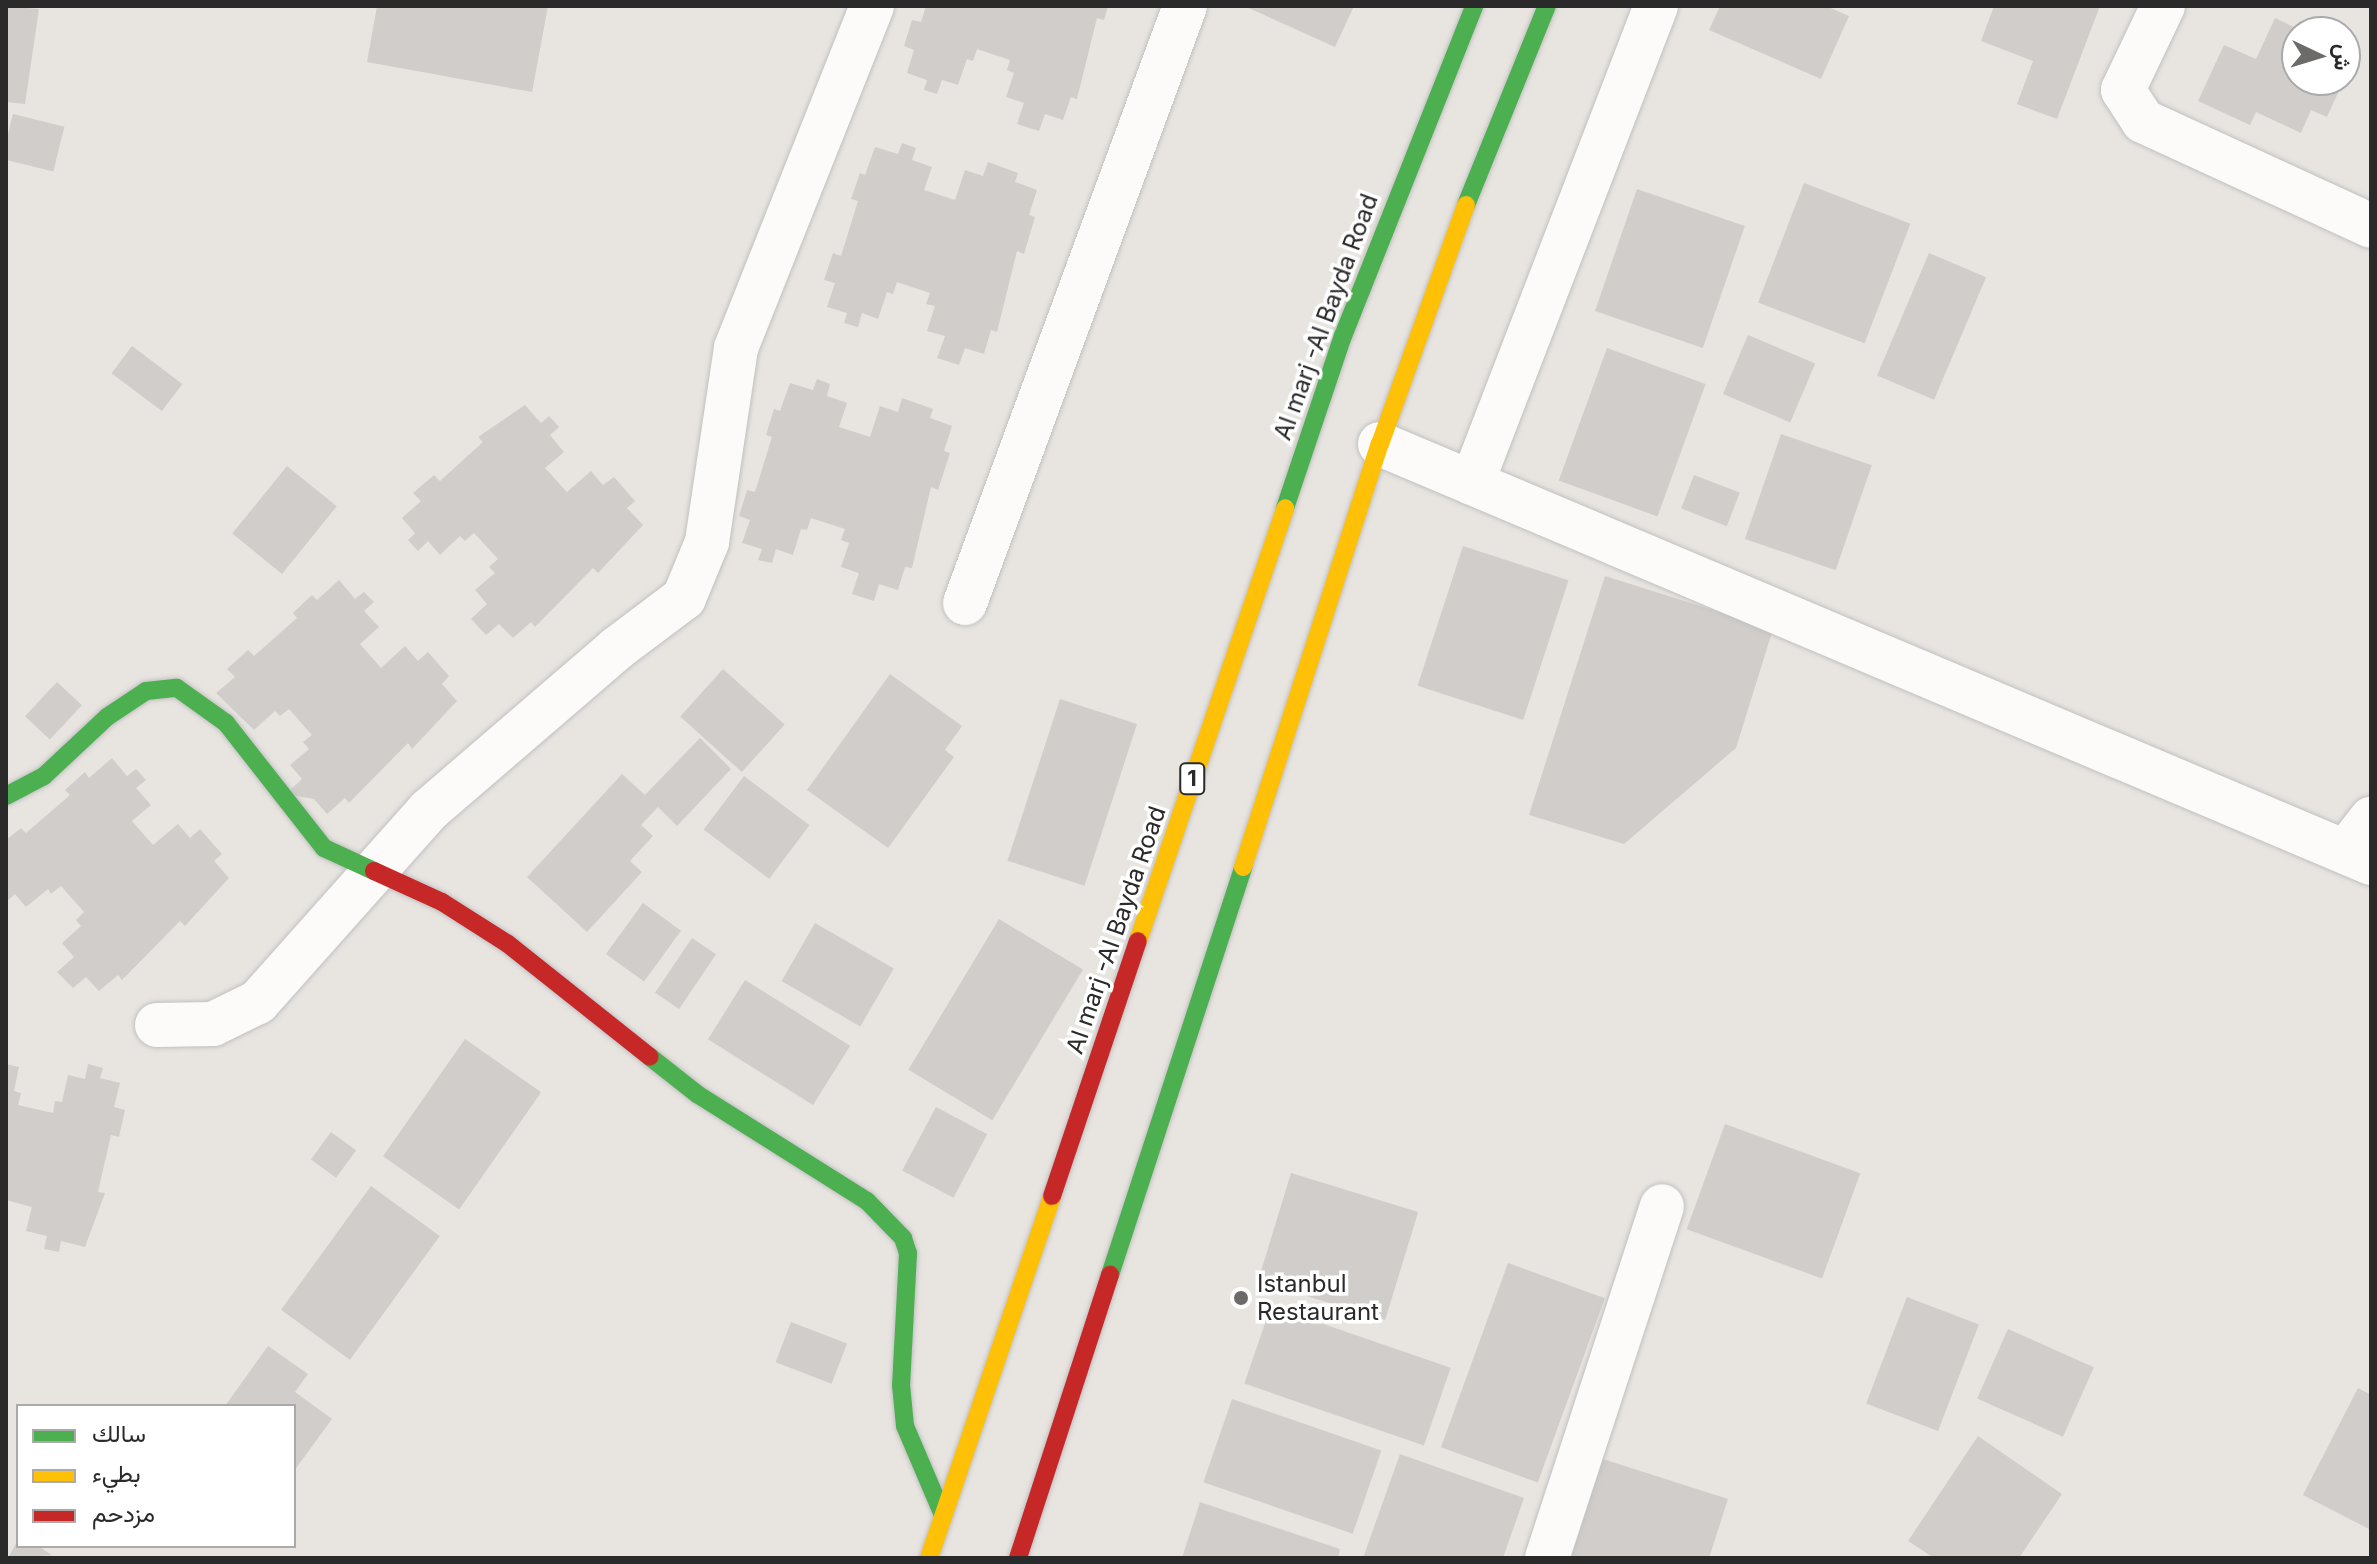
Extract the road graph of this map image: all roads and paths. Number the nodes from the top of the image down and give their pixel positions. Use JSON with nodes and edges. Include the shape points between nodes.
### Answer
{"nodes":[{"id":1,"x":872,"y":6,"type":"edge"},
{"id":2,"x":1185,"y":6,"type":"edge"},
{"id":3,"x":1474,"y":6,"type":"edge"},
{"id":4,"x":1547,"y":6,"type":"edge"},
{"id":5,"x":1656,"y":6,"type":"edge"},
{"id":6,"x":2163,"y":6,"type":"edge"},
{"id":7,"x":2371,"y":226,"type":"edge"},
{"id":8,"x":1380,"y":444,"type":"junction"},
{"id":9,"x":1472,"y":483,"type":"junction"},
{"id":10,"x":965,"y":603,"type":"dead end"},
{"id":11,"x":6,"y":796,"type":"edge"},
{"id":12,"x":2363,"y":844,"type":"edge"},
{"id":13,"x":373,"y":869,"type":"junction"},
{"id":14,"x":157,"y":1025,"type":"dead end"},
{"id":15,"x":1662,"y":1206,"type":"dead end"},
{"id":16,"x":943,"y":1515,"type":"junction"},
{"id":17,"x":929,"y":1558,"type":"edge"},
{"id":18,"x":1018,"y":1558,"type":"edge"},
{"id":19,"x":1547,"y":1558,"type":"edge"}],
"edges":[{"from":1,"to":13,"type":"street","via":[[736,348],[707,542],[684,598],[616,649],[429,810]]},
{"from":2,"to":10,"type":"street"},
{"from":3,"to":16,"type":"main road","name":"Al marj -Al Bayda Road","number":"1","via":[[1343,336]]},
{"from":4,"to":8,"type":"main road","via":[[1442,265]]},
{"from":5,"to":9,"type":"street"},
{"from":6,"to":7,"type":"street","via":[[2123,90],[2143,121]]},
{"from":8,"to":9,"type":"street"},
{"from":8,"to":18,"type":"main road"},
{"from":9,"to":12,"type":"street"},
{"from":11,"to":13,"type":"main road","via":[[44,776],[128,702],[146,691],[177,688],[226,723],[324,848]]},
{"from":13,"to":14,"type":"street","via":[[258,1002],[213,1024]]},
{"from":13,"to":16,"type":"main road","via":[[442,902],[508,944],[697,1094],[886,1216],[908,1253],[901,1385],[905,1426]]},
{"from":15,"to":19,"type":"street"},
{"from":16,"to":17,"type":"main road","name":"Al marj -Al Bayda Road","number":"1"}]}
